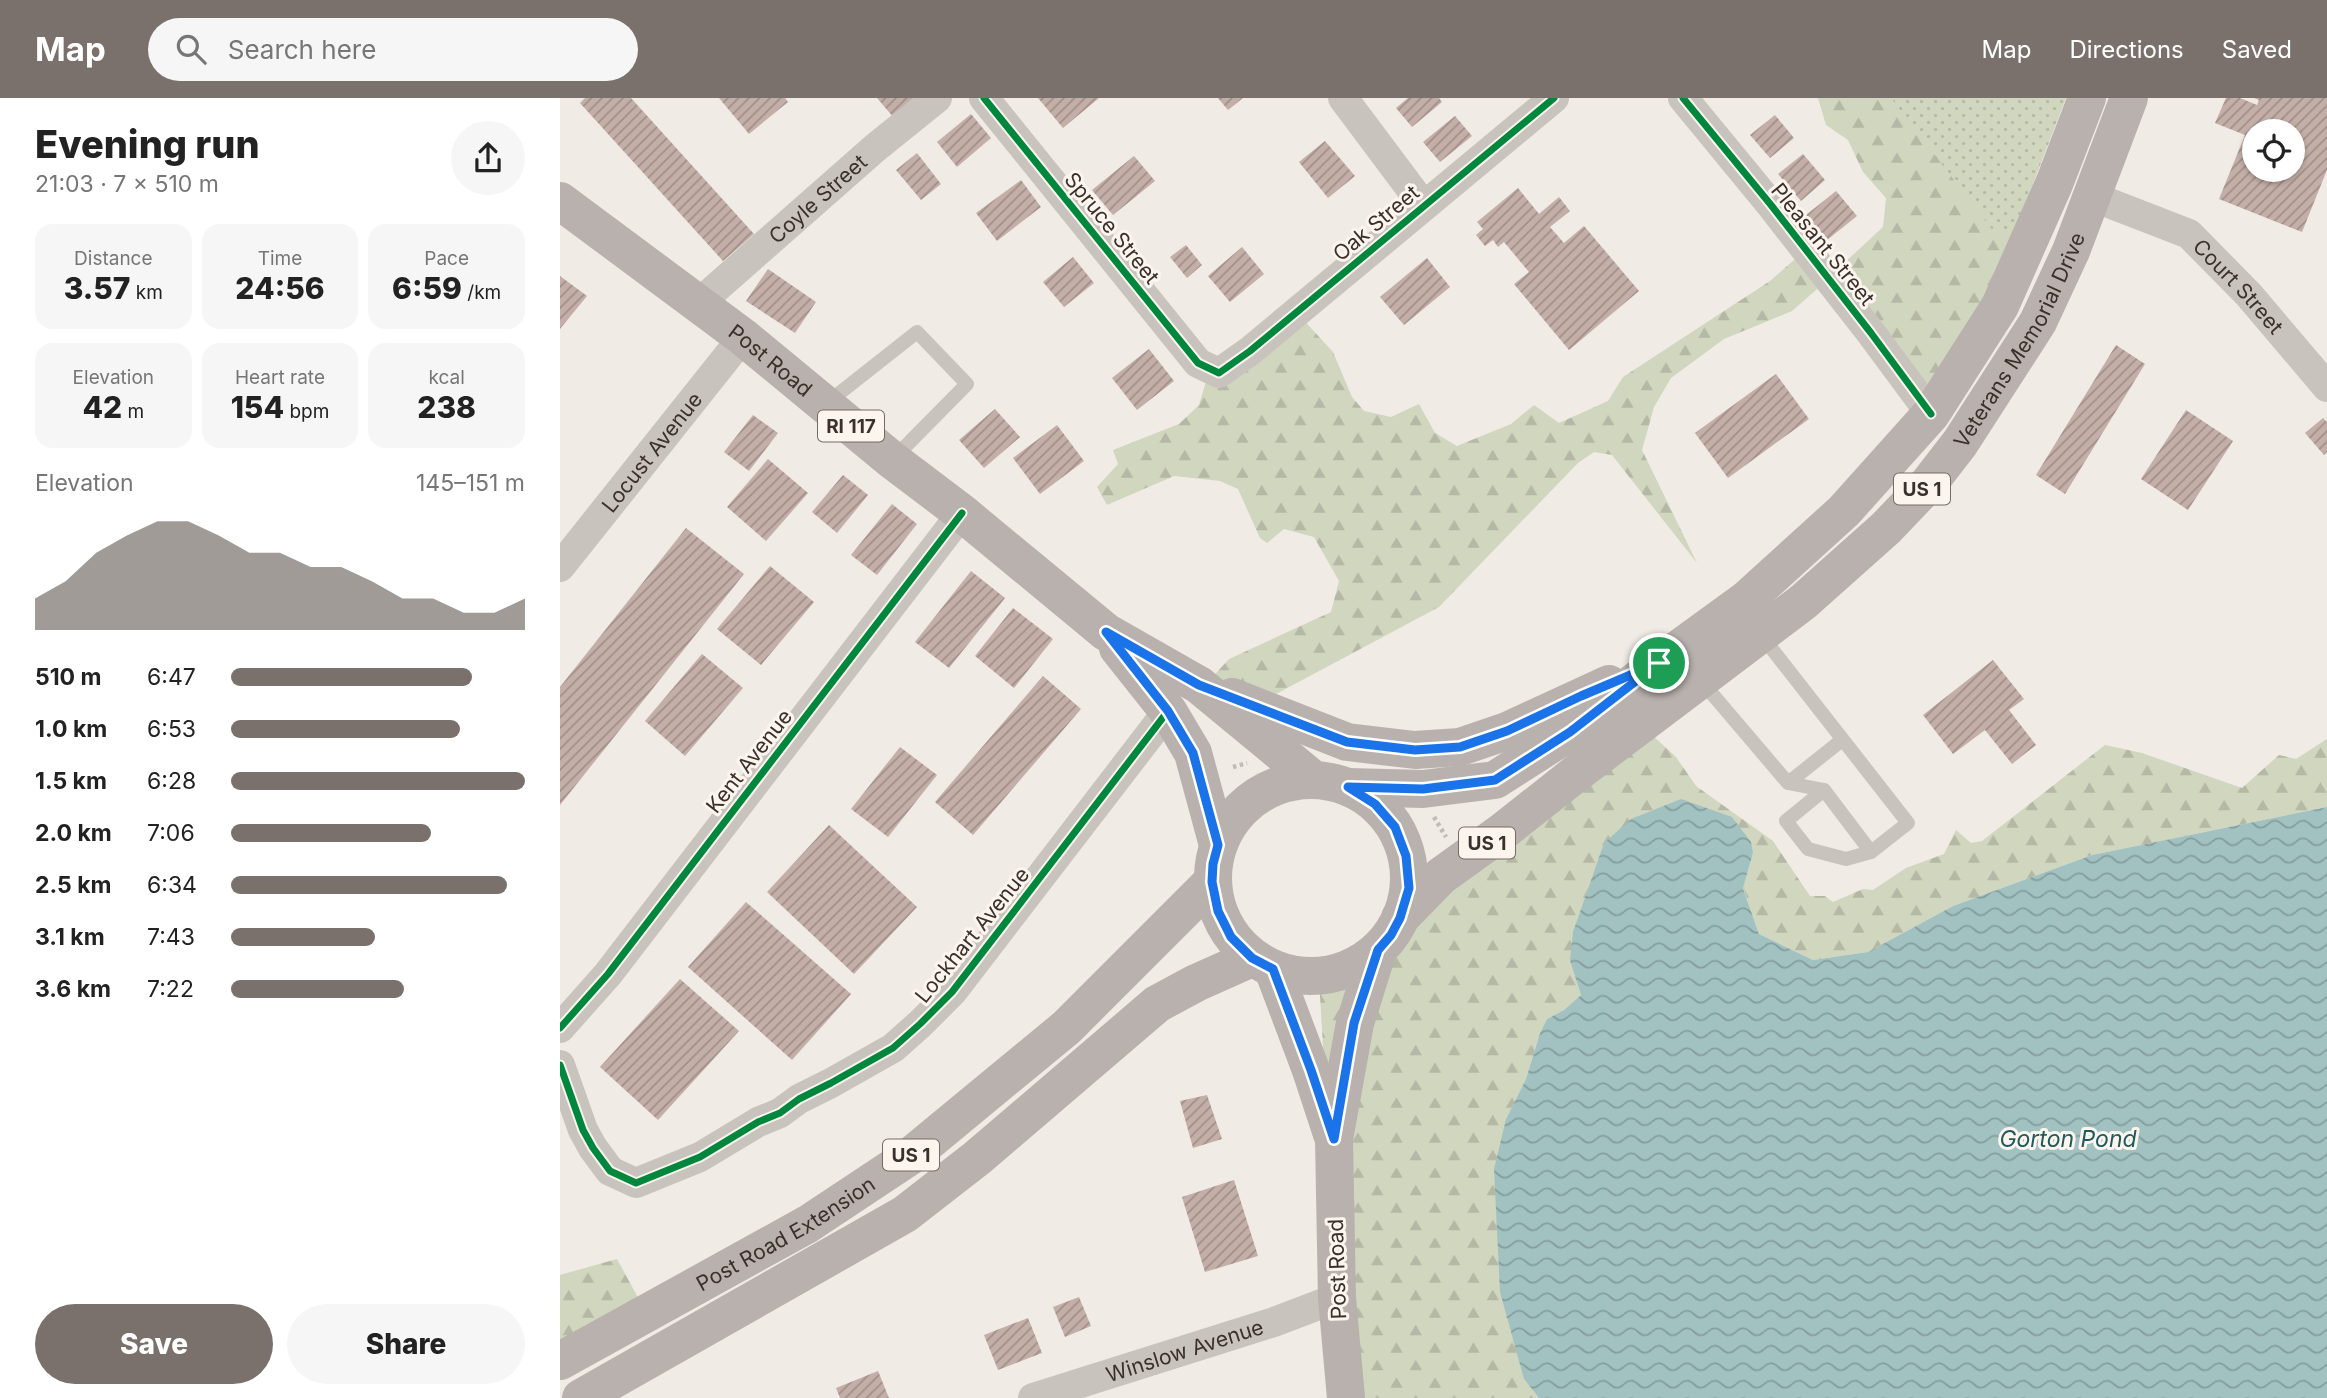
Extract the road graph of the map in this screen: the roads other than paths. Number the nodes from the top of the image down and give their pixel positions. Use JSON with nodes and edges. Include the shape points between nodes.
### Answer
{"nodes":[{"id":1,"x":937,"y":98,"type":"edge"},
{"id":2,"x":984,"y":98,"type":"edge"},
{"id":3,"x":1343,"y":98,"type":"edge"},
{"id":4,"x":1554,"y":98,"type":"edge"},
{"id":5,"x":1683,"y":98,"type":"edge"},
{"id":6,"x":2087,"y":98,"type":"edge"},
{"id":7,"x":2129,"y":98,"type":"edge"},
{"id":8,"x":2091,"y":196,"type":"junction"},
{"id":9,"x":560,"y":201,"type":"edge"},
{"id":10,"x":1423,"y":205,"type":"junction"},
{"id":11,"x":699,"y":303,"type":"junction"},
{"id":12,"x":743,"y":337,"type":"junction"},
{"id":13,"x":1219,"y":373,"type":"joint"},
{"id":14,"x":2327,"y":387,"type":"edge"},
{"id":15,"x":825,"y":404,"type":"junction"},
{"id":16,"x":1931,"y":415,"type":"junction"},
{"id":17,"x":892,"y":460,"type":"junction"},
{"id":18,"x":962,"y":513,"type":"junction"},
{"id":19,"x":560,"y":568,"type":"edge"},
{"id":20,"x":1106,"y":632,"type":"junction"},
{"id":21,"x":1760,"y":634,"type":"junction"},
{"id":22,"x":1659,"y":663,"type":"junction"},
{"id":23,"x":1700,"y":680,"type":"junction"},
{"id":24,"x":1199,"y":685,"type":"junction"},
{"id":25,"x":1168,"y":711,"type":"junction"},
{"id":26,"x":1842,"y":740,"type":"junction"},
{"id":27,"x":1788,"y":783,"type":"junction"},
{"id":28,"x":1331,"y":784,"type":"junction"},
{"id":29,"x":1824,"y":790,"type":"junction"},
{"id":30,"x":1218,"y":845,"type":"junction"},
{"id":31,"x":1871,"y":852,"type":"junction"},
{"id":32,"x":1212,"y":882,"type":"junction"},
{"id":33,"x":1400,"y":918,"type":"junction"},
{"id":34,"x":1378,"y":950,"type":"junction"},
{"id":35,"x":1263,"y":963,"type":"junction"},
{"id":36,"x":560,"y":1028,"type":"edge"},
{"id":37,"x":560,"y":1065,"type":"edge"},
{"id":38,"x":1334,"y":1139,"type":"junction"},
{"id":39,"x":1337,"y":1298,"type":"junction"},
{"id":40,"x":560,"y":1362,"type":"edge"},
{"id":41,"x":582,"y":1398,"type":"edge"},
{"id":42,"x":1033,"y":1398,"type":"edge"},
{"id":43,"x":1346,"y":1398,"type":"edge"}],
"edges":[{"from":1,"to":11,"type":"street","name":"Coyle Street"},
{"from":2,"to":13,"type":"street","name":"Spruce Street","via":[[1198,363]]},
{"from":3,"to":10,"type":"street"},
{"from":4,"to":10,"type":"street","name":"Oak Street"},
{"from":5,"to":16,"type":"street","name":"Pleasant Street","via":[[1779,215]]},
{"from":6,"to":16,"type":"main road","name":"Veterans Memorial Drive","number":"US 1","via":[[2000,306]]},
{"from":7,"to":8,"type":"main road","name":"Veterans Memorial Drive","number":"US 1"},
{"from":8,"to":14,"type":"street","name":"Court Street","via":[[2189,234],[2248,294]]},
{"from":8,"to":21,"type":"main road","name":"Veterans Memorial Drive","number":"US 1","via":[[2038,322],[1960,443],[1886,528]]},
{"from":9,"to":11,"type":"main road","name":"Post Road","number":"RI 117"},
{"from":10,"to":13,"type":"street","name":"Oak Street"},
{"from":11,"to":12,"type":"main road","name":"Post Road","number":"RI 117"},
{"from":12,"to":15,"type":"main road","name":"Post Road","number":"RI 117"},
{"from":12,"to":19,"type":"street","name":"Locust Avenue"},
{"from":15,"to":17,"type":"main road","name":"Post Road","number":"RI 117"},
{"from":15,"to":17,"type":"lane","via":[[917,332],[967,384]]},
{"from":16,"to":22,"type":"main road","name":"Veterans Memorial Drive","number":"US 1","via":[[1844,512],[1747,599]]},
{"from":17,"to":18,"type":"main road","name":"Post Road","number":"RI 117"},
{"from":18,"to":20,"type":"main road","name":"Post Road","number":"RI 117"},
{"from":18,"to":36,"type":"street","name":"Kent Avenue","via":[[608,974]]},
{"from":20,"to":24,"type":"main road","number":"RI 117"},
{"from":20,"to":25,"type":"main road","number":"RI 117"},
{"from":21,"to":23,"type":"main road","name":"Veterans Memorial Drive","number":"US 1"},
{"from":21,"to":26,"type":"lane"},
{"from":22,"to":24,"type":"main road","number":"RI 117","via":[[1507,731],[1460,747],[1415,750],[1347,742]]},
{"from":22,"to":28,"type":"main road","name":"Veterans Memorial Drive","number":"US 1","via":[[1570,732],[1495,780],[1423,789]]},
{"from":23,"to":27,"type":"lane"},
{"from":23,"to":33,"type":"main road","name":"Veterans Memorial Drive","number":"US 1","via":[[1441,876]]},
{"from":24,"to":28,"type":"main road"},
{"from":25,"to":30,"type":"main road","number":"RI 117","via":[[1193,753]]},
{"from":25,"to":37,"type":"street","name":"Lockhart Avenue","via":[[952,992],[893,1048],[700,1157],[636,1183],[610,1171],[593,1148]]},
{"from":26,"to":27,"type":"lane"},
{"from":26,"to":31,"type":"lane","via":[[1908,823]]},
{"from":27,"to":29,"type":"lane"},
{"from":28,"to":30,"type":"main road","name":"Post Road","number":"US 1","via":[[1284,784],[1256,797],[1233,818]]},
{"from":28,"to":33,"type":"main road","name":"Post Road","via":[[1375,804],[1395,827],[1406,856],[1409,888]]},
{"from":29,"to":31,"type":"lane"},
{"from":29,"to":31,"type":"lane","via":[[1786,821],[1808,849],[1846,859]]},
{"from":30,"to":32,"type":"main road","name":"Post Road","number":"US 1"},
{"from":32,"to":35,"type":"main road","name":"Post Road","via":[[1218,911],[1231,937]]},
{"from":32,"to":40,"type":"main road","name":"Post Road Extension","number":"US 1","via":[[1067,1027],[912,1154],[808,1224]]},
{"from":33,"to":34,"type":"main road","name":"Post Road","number":"US 1"},
{"from":34,"to":35,"type":"main road","name":"Post Road","number":"US 1","via":[[1355,966],[1328,975],[1300,976]]},
{"from":34,"to":38,"type":"main road","name":"Post Road","via":[[1354,1023]]},
{"from":35,"to":38,"type":"main road","name":"Post Road","via":[[1311,1070]]},
{"from":35,"to":41,"type":"main road","name":"Post Road Extension","number":"US 1","via":[[1196,983],[1157,1004],[905,1214]]},
{"from":38,"to":39,"type":"main road","name":"Post Road"},
{"from":39,"to":42,"type":"street","name":"Winslow Avenue"},
{"from":39,"to":43,"type":"main road","name":"Post Road"}]}
